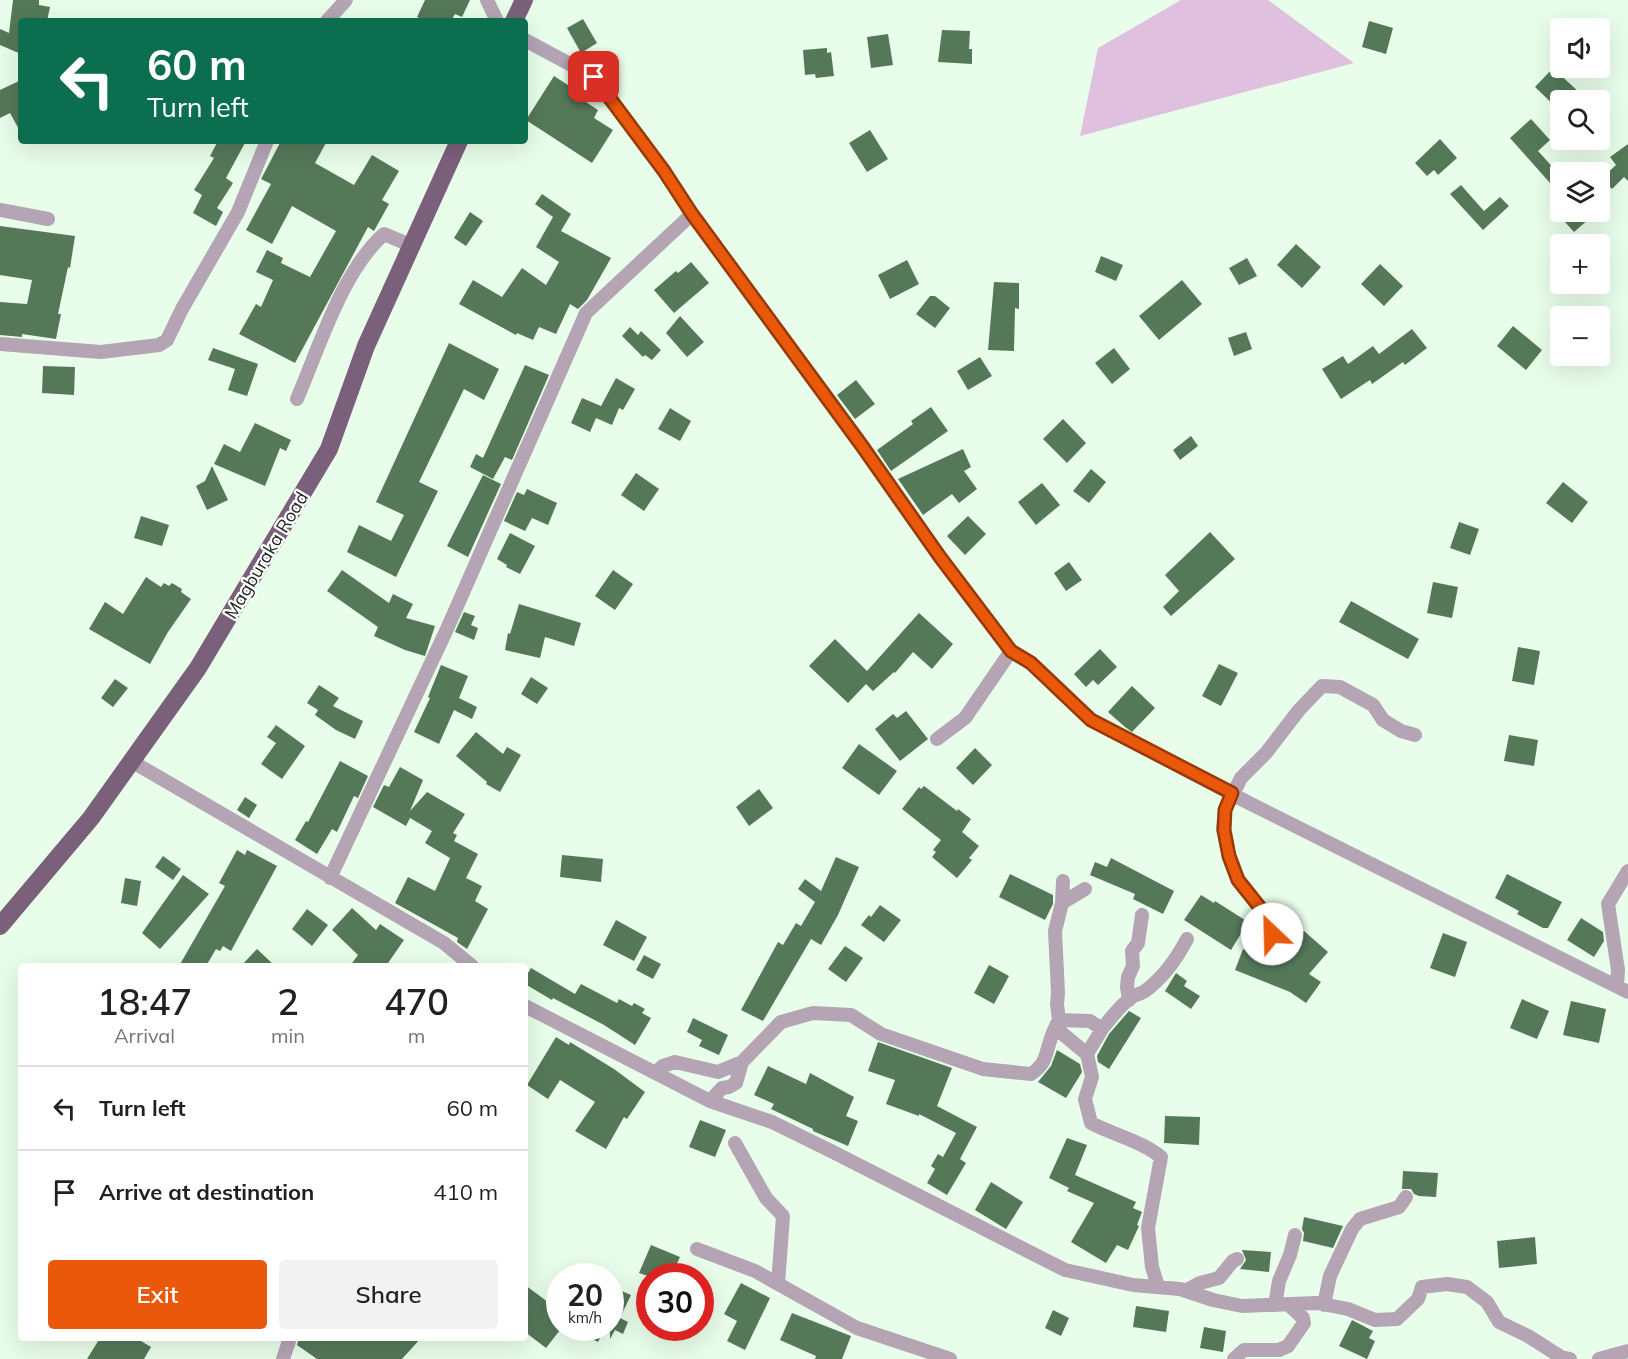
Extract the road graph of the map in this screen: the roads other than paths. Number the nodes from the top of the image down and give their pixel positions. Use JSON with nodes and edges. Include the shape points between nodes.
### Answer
{"nodes":[{"id":1,"x":346,"y":0,"type":"edge"},
{"id":2,"x":487,"y":0,"type":"edge"},
{"id":3,"x":524,"y":0,"type":"edge"},
{"id":4,"x":330,"y":18,"type":"edge"},
{"id":5,"x":496,"y":18,"type":"edge"},
{"id":6,"x":515,"y":18,"type":"edge"},
{"id":7,"x":528,"y":42,"type":"edge"},
{"id":8,"x":266,"y":144,"type":"edge"},
{"id":9,"x":458,"y":144,"type":"edge"},
{"id":10,"x":0,"y":210,"type":"edge"},
{"id":11,"x":692,"y":214,"type":"junction"},
{"id":12,"x":48,"y":219,"type":"dead end"},
{"id":13,"x":410,"y":245,"type":"junction"},
{"id":14,"x":0,"y":344,"type":"edge"},
{"id":15,"x":297,"y":399,"type":"dead end"},
{"id":16,"x":1011,"y":651,"type":"junction"},
{"id":17,"x":1415,"y":735,"type":"dead end"},
{"id":18,"x":936,"y":739,"type":"dead end"},
{"id":19,"x":131,"y":761,"type":"junction"},
{"id":20,"x":1232,"y":793,"type":"junction"},
{"id":21,"x":1628,"y":872,"type":"edge"},
{"id":22,"x":330,"y":878,"type":"junction"},
{"id":23,"x":1063,"y":881,"type":"dead end"},
{"id":24,"x":1085,"y":889,"type":"dead end"},
{"id":25,"x":1062,"y":903,"type":"junction"},
{"id":26,"x":1142,"y":915,"type":"dead end"},
{"id":27,"x":0,"y":926,"type":"edge"},
{"id":28,"x":1272,"y":934,"type":"dead end"},
{"id":29,"x":1187,"y":939,"type":"dead end"},
{"id":30,"x":468,"y":963,"type":"edge"},
{"id":31,"x":1623,"y":989,"type":"edge"},
{"id":32,"x":1130,"y":999,"type":"junction"},
{"id":33,"x":528,"y":1008,"type":"edge"},
{"id":34,"x":1059,"y":1020,"type":"junction"},
{"id":35,"x":1102,"y":1029,"type":"junction"},
{"id":36,"x":1087,"y":1054,"type":"junction"},
{"id":37,"x":742,"y":1062,"type":"junction"},
{"id":38,"x":655,"y":1073,"type":"junction"},
{"id":39,"x":710,"y":1101,"type":"junction"},
{"id":40,"x":735,"y":1143,"type":"dead end"},
{"id":41,"x":1406,"y":1197,"type":"dead end"},
{"id":42,"x":1295,"y":1235,"type":"dead end"},
{"id":43,"x":697,"y":1250,"type":"dead end"},
{"id":44,"x":1237,"y":1259,"type":"dead end"},
{"id":45,"x":778,"y":1284,"type":"junction"},
{"id":46,"x":1158,"y":1286,"type":"junction"},
{"id":47,"x":1185,"y":1291,"type":"junction"},
{"id":48,"x":1282,"y":1305,"type":"junction"},
{"id":49,"x":1324,"y":1305,"type":"junction"},
{"id":50,"x":289,"y":1341,"type":"edge"},
{"id":51,"x":1628,"y":1351,"type":"edge"},
{"id":52,"x":283,"y":1359,"type":"edge"},
{"id":53,"x":950,"y":1359,"type":"edge"},
{"id":54,"x":1234,"y":1359,"type":"edge"},
{"id":55,"x":1570,"y":1359,"type":"edge"},
{"id":56,"x":1599,"y":1359,"type":"edge"}],
"edges":[{"from":1,"to":4,"type":"street"},
{"from":2,"to":5,"type":"street"},
{"from":3,"to":6,"type":"main road"},
{"from":7,"to":11,"type":"street","via":[[594,77]]},
{"from":8,"to":14,"type":"street","via":[[238,212],[167,340],[159,345],[101,351]]},
{"from":9,"to":13,"type":"main road","name":"Magburaka Road"},
{"from":10,"to":12,"type":"street"},
{"from":11,"to":16,"type":"street"},
{"from":11,"to":22,"type":"street","via":[[586,313],[447,629]]},
{"from":13,"to":15,"type":"street","via":[[384,234],[368,250],[340,297]]},
{"from":13,"to":19,"type":"main road","name":"Magburaka Road","via":[[366,346],[329,450],[198,668]]},
{"from":16,"to":18,"type":"street","via":[[964,718]]},
{"from":16,"to":20,"type":"street","via":[[1031,663],[1091,720]]},
{"from":17,"to":20,"type":"street","via":[[1383,720],[1373,705],[1340,687],[1322,687]]},
{"from":19,"to":22,"type":"street"},
{"from":19,"to":27,"type":"main road","name":"Magburaka Road","via":[[91,818]]},
{"from":20,"to":28,"type":"street","via":[[1225,810],[1224,830],[1229,856],[1238,880],[1262,910]]},
{"from":20,"to":31,"type":"street"},
{"from":21,"to":31,"type":"street","via":[[1608,904]]},
{"from":22,"to":30,"type":"street","via":[[444,943]]},
{"from":23,"to":25,"type":"street"},
{"from":24,"to":25,"type":"street"},
{"from":25,"to":34,"type":"street","via":[[1055,932]]},
{"from":26,"to":32,"type":"street","via":[[1128,976]]},
{"from":29,"to":32,"type":"street","via":[[1158,980]]},
{"from":32,"to":35,"type":"street"},
{"from":33,"to":38,"type":"street"},
{"from":34,"to":35,"type":"street","via":[[1090,1021]]},
{"from":34,"to":36,"type":"street","via":[[1058,1030]]},
{"from":34,"to":37,"type":"street","via":[[1041,1067],[1031,1074],[983,1069],[881,1034],[851,1015],[813,1013],[782,1022]]},
{"from":35,"to":36,"type":"street"},
{"from":36,"to":46,"type":"street","via":[[1092,1077],[1084,1099],[1090,1123],[1149,1147],[1161,1157],[1148,1228]]},
{"from":37,"to":38,"type":"street","via":[[718,1072],[675,1062]]},
{"from":37,"to":39,"type":"street","via":[[736,1083],[722,1088]]},
{"from":38,"to":39,"type":"street"},
{"from":39,"to":46,"type":"street","via":[[772,1122],[1065,1270],[1133,1285]]},
{"from":40,"to":45,"type":"street","via":[[766,1198],[783,1216]]},
{"from":41,"to":49,"type":"street","via":[[1399,1207],[1360,1219],[1352,1229],[1330,1276]]},
{"from":42,"to":48,"type":"street","via":[[1279,1281]]},
{"from":43,"to":45,"type":"street","via":[[755,1271]]},
{"from":44,"to":47,"type":"street","via":[[1220,1278]]},
{"from":45,"to":53,"type":"street","via":[[857,1328]]},
{"from":46,"to":47,"type":"street"},
{"from":47,"to":48,"type":"street","via":[[1242,1306]]},
{"from":48,"to":49,"type":"street"},
{"from":48,"to":54,"type":"street","via":[[1303,1318],[1304,1323],[1288,1346],[1279,1350],[1244,1350]]},
{"from":49,"to":55,"type":"street","via":[[1375,1320],[1397,1319],[1418,1299],[1422,1287],[1467,1287],[1486,1302],[1499,1322]]},
{"from":50,"to":52,"type":"street"},
{"from":51,"to":56,"type":"street"}]}
